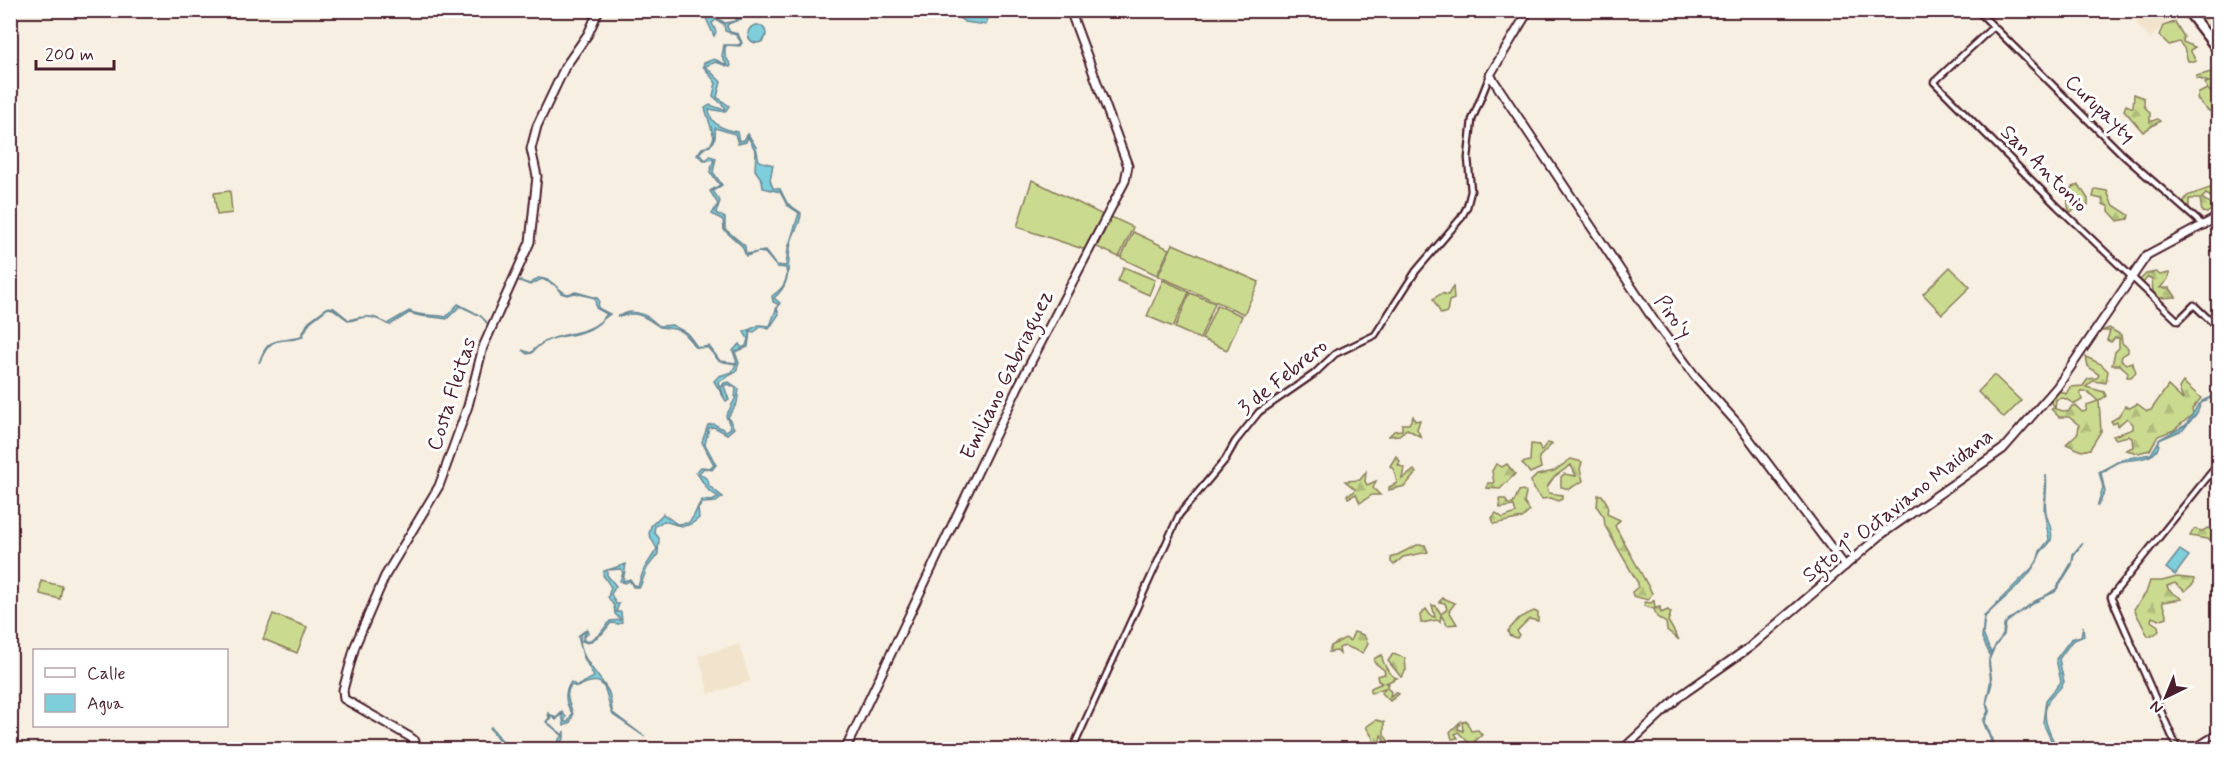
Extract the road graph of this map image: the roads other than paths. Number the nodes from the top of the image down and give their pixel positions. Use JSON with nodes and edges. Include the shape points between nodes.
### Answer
{"nodes":[{"id":1,"x":599,"y":10,"type":"edge"},
{"id":2,"x":1070,"y":10,"type":"edge"},
{"id":3,"x":1529,"y":10,"type":"edge"},
{"id":4,"x":1977,"y":10,"type":"edge"},
{"id":5,"x":2189,"y":10,"type":"edge"},
{"id":6,"x":1993,"y":27,"type":"junction"},
{"id":7,"x":2218,"y":45,"type":"edge"},
{"id":8,"x":2218,"y":50,"type":"edge"},
{"id":9,"x":1490,"y":75,"type":"junction"},
{"id":10,"x":2218,"y":217,"type":"edge"},
{"id":11,"x":2204,"y":226,"type":"junction"},
{"id":12,"x":2132,"y":277,"type":"junction"},
{"id":13,"x":2218,"y":328,"type":"edge"},
{"id":14,"x":2218,"y":464,"type":"edge"},
{"id":15,"x":1845,"y":566,"type":"junction"},
{"id":16,"x":2218,"y":733,"type":"edge"},
{"id":17,"x":415,"y":750,"type":"edge"},
{"id":18,"x":845,"y":750,"type":"edge"},
{"id":19,"x":1072,"y":750,"type":"edge"},
{"id":20,"x":1622,"y":750,"type":"edge"},
{"id":21,"x":2178,"y":750,"type":"edge"},
{"id":22,"x":2190,"y":750,"type":"edge"}],
"edges":[{"from":1,"to":17,"type":"main road","name":"Costa Fleitas","via":[[565,67],[537,126],[531,149],[537,176],[530,242],[483,347],[468,406],[439,486],[385,576],[351,657],[344,699],[410,737],[415,741]]},
{"from":2,"to":18,"type":"main road","name":"Emiliano Gabriaguez","via":[[1128,166],[1125,181],[1019,385]]},
{"from":3,"to":9,"type":"main road"},
{"from":4,"to":6,"type":"street","name":"Curupayty"},
{"from":5,"to":7,"type":"highway"},
{"from":5,"to":8,"type":"highway"},
{"from":6,"to":11,"type":"street","name":"Curupayty","via":[[2123,155]]},
{"from":6,"to":12,"type":"street","name":"San Antonio","via":[[1934,82]]},
{"from":9,"to":15,"type":"main road","name":"Piro'y","via":[[1655,322]]},
{"from":9,"to":19,"type":"street","name":"3 de Febrero","via":[[1472,120],[1468,158],[1471,191],[1461,218],[1416,271],[1375,335],[1335,354],[1258,412],[1179,516]]},
{"from":10,"to":11,"type":"main road","name":"Sgto 1° Octaviano Maidana"},
{"from":11,"to":12,"type":"main road","name":"Sgto 1° Octaviano Maidana","via":[[2151,251]]},
{"from":12,"to":13,"type":"street","name":"San Antonio","via":[[2178,321],[2194,306]]},
{"from":12,"to":15,"type":"main road","name":"Sgto 1° Octaviano Maidana","via":[[2058,387],[2009,442],[1882,534]]},
{"from":14,"to":21,"type":"street","via":[[2111,597]]},
{"from":15,"to":20,"type":"main road","name":"Sgto 1° Octaviano Maidana","via":[[1750,647],[1680,696]]},
{"from":16,"to":22,"type":"street"}]}
